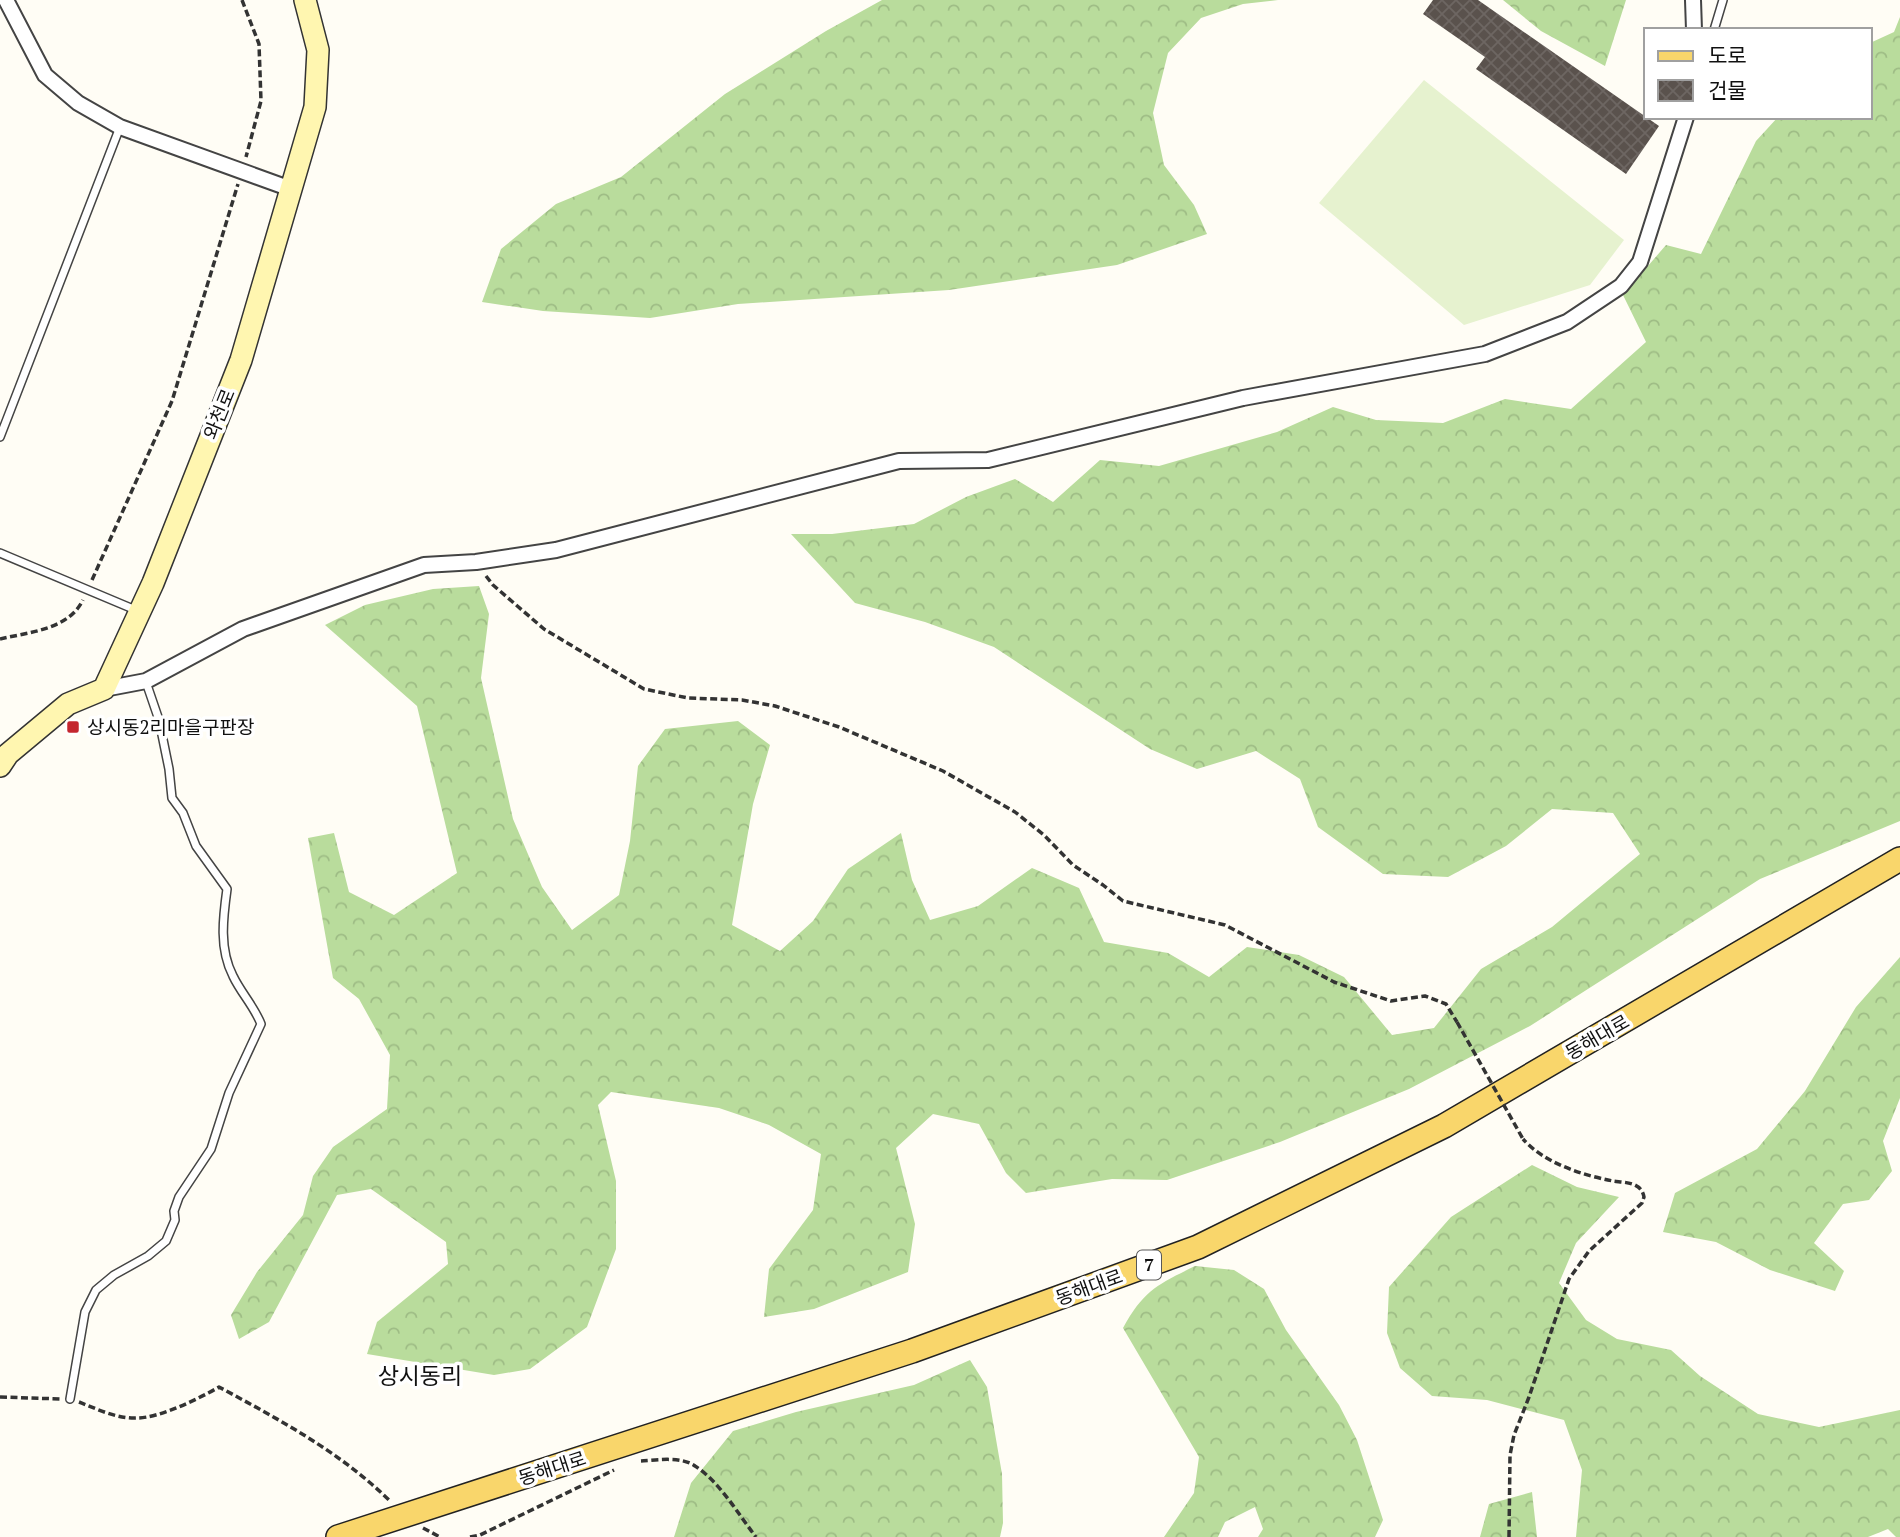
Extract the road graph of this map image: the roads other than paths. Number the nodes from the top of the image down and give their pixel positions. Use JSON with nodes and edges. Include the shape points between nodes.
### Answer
{"nodes":[{"id":1,"x":6,"y":0,"type":"edge"},
{"id":2,"x":305,"y":0,"type":"edge"},
{"id":3,"x":1693,"y":0,"type":"edge"},
{"id":4,"x":1723,"y":0,"type":"edge"},
{"id":5,"x":1693,"y":28,"type":"edge"},
{"id":6,"x":1715,"y":28,"type":"edge"},
{"id":7,"x":1685,"y":119,"type":"edge"},
{"id":8,"x":120,"y":127,"type":"junction"},
{"id":9,"x":291,"y":189,"type":"junction"},
{"id":10,"x":0,"y":437,"type":"edge"},
{"id":11,"x":0,"y":553,"type":"edge"},
{"id":12,"x":140,"y":611,"type":"junction"},
{"id":13,"x":146,"y":681,"type":"junction"},
{"id":14,"x":104,"y":689,"type":"junction"},
{"id":15,"x":0,"y":766,"type":"edge"},
{"id":16,"x":1900,"y":859,"type":"edge"},
{"id":17,"x":70,"y":1399,"type":"road end"},
{"id":18,"x":338,"y":1537,"type":"edge"}],
"edges":[{"from":1,"to":8,"type":"street","via":[[45,75],[78,103]]},
{"from":2,"to":9,"type":"street","name":"와천로","via":[[318,50],[315,107]]},
{"from":3,"to":5,"type":"street"},
{"from":4,"to":6,"type":"lane"},
{"from":7,"to":13,"type":"street","via":[[1640,262],[1621,286],[1567,322],[1485,354],[1243,398],[988,460],[899,461],[556,550],[424,565],[243,629]]},
{"from":8,"to":9,"type":"street"},
{"from":8,"to":10,"type":"lane"},
{"from":9,"to":12,"type":"street","name":"와천로","via":[[241,360]]},
{"from":11,"to":12,"type":"lane"},
{"from":12,"to":14,"type":"street","name":"와천로"},
{"from":13,"to":14,"type":"street"},
{"from":13,"to":17,"type":"lane","via":[[159,720],[172,798],[196,846],[227,889],[222,944],[233,976],[261,1024],[229,1093],[211,1149],[179,1198],[166,1241],[96,1290],[85,1312]]},
{"from":14,"to":15,"type":"street","via":[[68,704]]},
{"from":16,"to":18,"type":"main road","name":"동해대로","number":"7","via":[[1444,1126],[1198,1247],[912,1351]]}]}
